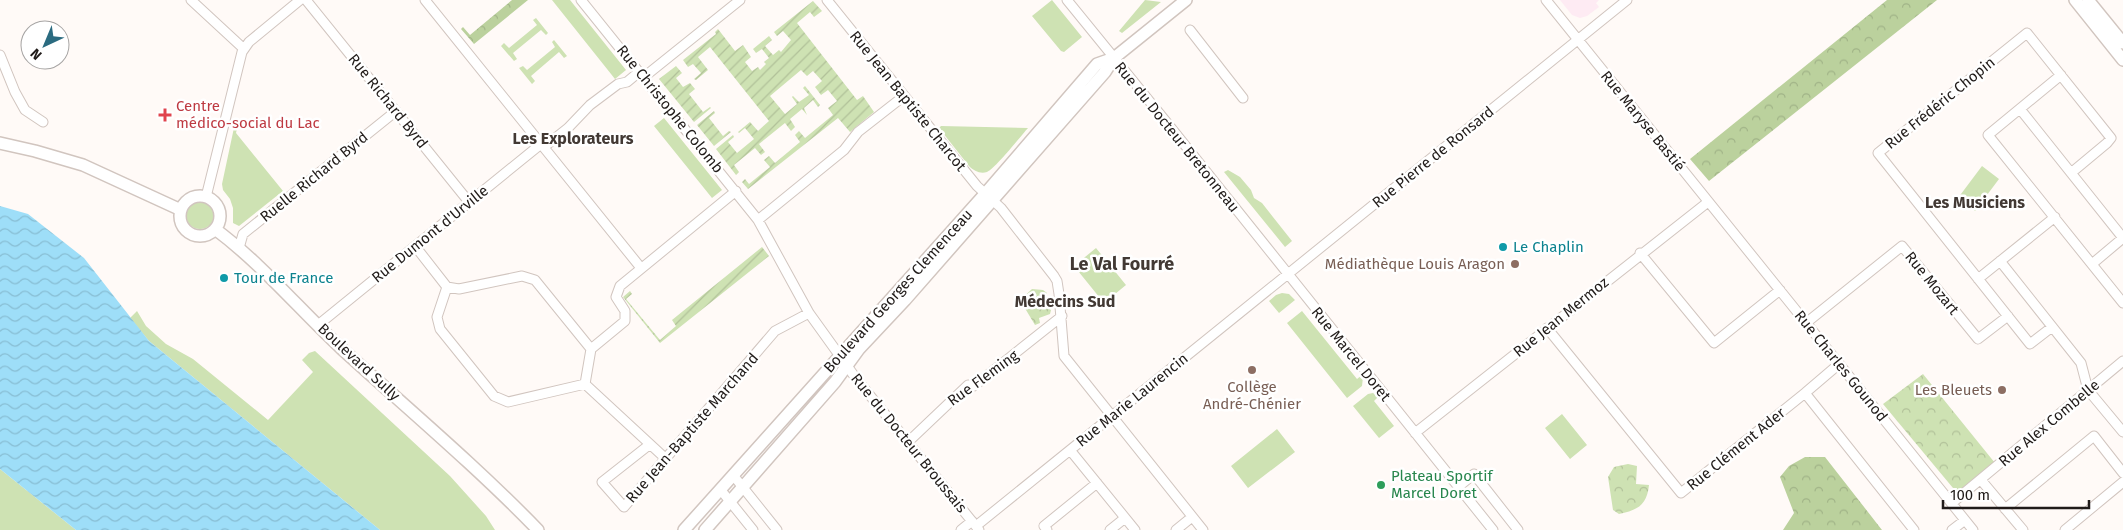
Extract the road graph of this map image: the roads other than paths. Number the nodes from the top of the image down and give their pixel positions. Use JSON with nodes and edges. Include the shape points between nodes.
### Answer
{"nodes":[{"id":1,"x":191,"y":0,"type":"edge"},
{"id":2,"x":300,"y":0,"type":"edge"},
{"id":3,"x":306,"y":0,"type":"edge"},
{"id":4,"x":425,"y":0,"type":"edge"},
{"id":5,"x":581,"y":0,"type":"edge"},
{"id":6,"x":740,"y":0,"type":"edge"},
{"id":7,"x":826,"y":0,"type":"edge"},
{"id":8,"x":1067,"y":0,"type":"edge"},
{"id":9,"x":1186,"y":0,"type":"edge"},
{"id":10,"x":1546,"y":0,"type":"edge"},
{"id":11,"x":1627,"y":0,"type":"edge"},
{"id":12,"x":2075,"y":0,"type":"edge"},
{"id":13,"x":2088,"y":0,"type":"edge"},
{"id":14,"x":1190,"y":30,"type":"dead end"},
{"id":15,"x":1578,"y":40,"type":"junction"},
{"id":16,"x":2123,"y":43,"type":"edge"},
{"id":17,"x":244,"y":49,"type":"junction"},
{"id":18,"x":0,"y":55,"type":"edge"},
{"id":19,"x":1114,"y":58,"type":"junction"},
{"id":20,"x":2123,"y":60,"type":"edge"},
{"id":21,"x":641,"y":74,"type":"junction"},
{"id":22,"x":2061,"y":75,"type":"junction"},
{"id":23,"x":904,"y":96,"type":"junction"},
{"id":24,"x":1243,"y":98,"type":"dead end"},
{"id":25,"x":2020,"y":109,"type":"junction"},
{"id":26,"x":396,"y":111,"type":"junction"},
{"id":27,"x":43,"y":122,"type":"dead end"},
{"id":28,"x":0,"y":143,"type":"edge"},
{"id":29,"x":543,"y":146,"type":"junction"},
{"id":30,"x":2071,"y":173,"type":"junction"},
{"id":31,"x":736,"y":191,"type":"junction"},
{"id":32,"x":206,"y":197,"type":"junction"},
{"id":33,"x":988,"y":197,"type":"junction"},
{"id":34,"x":469,"y":202,"type":"junction"},
{"id":35,"x":1708,"y":202,"type":"junction"},
{"id":36,"x":181,"y":210,"type":"junction"},
{"id":37,"x":2054,"y":217,"type":"junction"},
{"id":38,"x":758,"y":220,"type":"junction"},
{"id":39,"x":215,"y":229,"type":"junction"},
{"id":40,"x":2123,"y":238,"type":"edge"},
{"id":41,"x":415,"y":246,"type":"junction"},
{"id":42,"x":239,"y":248,"type":"junction"},
{"id":43,"x":1640,"y":253,"type":"junction"},
{"id":44,"x":2000,"y":261,"type":"junction"},
{"id":45,"x":2092,"y":264,"type":"junction"},
{"id":46,"x":641,"y":268,"type":"junction"},
{"id":47,"x":1287,"y":275,"type":"junction"},
{"id":48,"x":1978,"y":278,"type":"junction"},
{"id":49,"x":447,"y":287,"type":"junction"},
{"id":50,"x":1780,"y":290,"type":"junction"},
{"id":51,"x":2123,"y":303,"type":"edge"},
{"id":52,"x":810,"y":313,"type":"junction"},
{"id":53,"x":1062,"y":316,"type":"junction"},
{"id":54,"x":2008,"y":316,"type":"junction"},
{"id":55,"x":1806,"y":323,"type":"junction"},
{"id":56,"x":318,"y":325,"type":"junction"},
{"id":57,"x":2052,"y":327,"type":"junction"},
{"id":58,"x":1547,"y":328,"type":"junction"},
{"id":59,"x":591,"y":349,"type":"junction"},
{"id":60,"x":840,"y":355,"type":"junction"},
{"id":61,"x":2123,"y":361,"type":"edge"},
{"id":62,"x":1839,"y":364,"type":"junction"},
{"id":63,"x":847,"y":365,"type":"junction"},
{"id":64,"x":585,"y":384,"type":"junction"},
{"id":65,"x":2088,"y":390,"type":"junction"},
{"id":66,"x":1805,"y":393,"type":"junction"},
{"id":67,"x":1112,"y":416,"type":"junction"},
{"id":68,"x":2123,"y":432,"type":"edge"},
{"id":69,"x":1415,"y":433,"type":"junction"},
{"id":70,"x":908,"y":442,"type":"junction"},
{"id":71,"x":648,"y":445,"type":"junction"},
{"id":72,"x":1070,"y":450,"type":"junction"},
{"id":73,"x":665,"y":458,"type":"junction"},
{"id":74,"x":2123,"y":473,"type":"edge"},
{"id":75,"x":733,"y":475,"type":"junction"},
{"id":76,"x":1981,"y":480,"type":"junction"},
{"id":77,"x":2123,"y":482,"type":"edge"},
{"id":78,"x":1097,"y":483,"type":"junction"},
{"id":79,"x":743,"y":487,"type":"junction"},
{"id":80,"x":1458,"y":487,"type":"junction"},
{"id":81,"x":720,"y":490,"type":"junction"},
{"id":82,"x":504,"y":494,"type":"junction"},
{"id":83,"x":730,"y":501,"type":"junction"},
{"id":84,"x":1952,"y":504,"type":"junction"},
{"id":85,"x":2005,"y":509,"type":"junction"},
{"id":86,"x":1192,"y":516,"type":"junction"},
{"id":87,"x":1125,"y":518,"type":"junction"},
{"id":88,"x":1965,"y":520,"type":"junction"},
{"id":89,"x":976,"y":526,"type":"edge"},
{"id":90,"x":538,"y":530,"type":"edge"},
{"id":91,"x":546,"y":530,"type":"edge"},
{"id":92,"x":684,"y":530,"type":"edge"},
{"id":93,"x":705,"y":530,"type":"edge"},
{"id":94,"x":753,"y":530,"type":"edge"},
{"id":95,"x":777,"y":530,"type":"edge"},
{"id":96,"x":961,"y":530,"type":"edge"},
{"id":97,"x":1047,"y":530,"type":"edge"},
{"id":98,"x":1110,"y":530,"type":"edge"},
{"id":99,"x":1134,"y":530,"type":"edge"},
{"id":100,"x":1176,"y":530,"type":"edge"},
{"id":101,"x":1203,"y":530,"type":"edge"},
{"id":102,"x":1493,"y":530,"type":"edge"},
{"id":103,"x":1518,"y":530,"type":"edge"},
{"id":104,"x":1914,"y":530,"type":"edge"},
{"id":105,"x":1952,"y":530,"type":"edge"},
{"id":106,"x":1973,"y":530,"type":"edge"},
{"id":107,"x":2023,"y":530,"type":"edge"},
{"id":108,"x":2065,"y":530,"type":"edge"}],
"edges":[{"from":1,"to":17,"type":"street"},
{"from":2,"to":17,"type":"street"},
{"from":3,"to":26,"type":"street","name":"Rue Richard Byrd"},
{"from":4,"to":29,"type":"street"},
{"from":5,"to":21,"type":"street","name":"Rue Christophe Colomb"},
{"from":6,"to":21,"type":"street","name":"Rue Dumont d'Urville"},
{"from":7,"to":23,"type":"street","name":"Rue Jean Baptiste Charcot"},
{"from":8,"to":19,"type":"street","name":"Rue du Docteur Bretonneau"},
{"from":9,"to":19,"type":"main road","name":"Boulevard Georges Clemenceau"},
{"from":10,"to":15,"type":"street","name":"Rue Maryse Bastié"},
{"from":11,"to":15,"type":"street","name":"Rue Pierre de Ronsard"},
{"from":12,"to":20,"type":"main road"},
{"from":13,"to":16,"type":"main road"},
{"from":14,"to":24,"type":"street"},
{"from":15,"to":35,"type":"street","name":"Rue Maryse Bastié"},
{"from":15,"to":47,"type":"street","name":"Rue Pierre de Ronsard"},
{"from":17,"to":32,"type":"street"},
{"from":18,"to":27,"type":"street","via":[[25,110]]},
{"from":19,"to":33,"type":"main road","name":"Boulevard Georges Clemenceau","via":[[1105,72]]},
{"from":19,"to":47,"type":"street","name":"Rue du Docteur Bretonneau"},
{"from":21,"to":29,"type":"street","name":"Rue Dumont d'Urville","via":[[618,84]]},
{"from":21,"to":31,"type":"street","name":"Rue Christophe Colomb"},
{"from":22,"to":25,"type":"street"},
{"from":22,"to":30,"type":"street","via":[[2111,138],[2108,144]]},
{"from":22,"to":48,"type":"street","name":"Rue Frédéric Chopin","via":[[2028,33],[1878,153]]},
{"from":23,"to":33,"type":"street","name":"Rue Jean Baptiste Charcot"},
{"from":23,"to":38,"type":"street"},
{"from":25,"to":30,"type":"street"},
{"from":25,"to":37,"type":"street","via":[[1988,135]]},
{"from":26,"to":34,"type":"street","name":"Rue Richard Byrd"},
{"from":26,"to":42,"type":"street","name":"Ruelle Richard Byrd","via":[[243,234]]},
{"from":28,"to":36,"type":"main road","via":[[83,165]]},
{"from":29,"to":34,"type":"street","name":"Rue Dumont d'Urville"},
{"from":29,"to":46,"type":"street"},
{"from":30,"to":40,"type":"street"},
{"from":31,"to":38,"type":"street","name":"Rue Christophe Colomb"},
{"from":31,"to":46,"type":"street"},
{"from":32,"to":36,"type":"main road","via":[[194,197]]},
{"from":32,"to":39,"type":"main road","via":[[219,210]]},
{"from":33,"to":53,"type":"street","name":"Rue Jean Baptiste Charcot","via":[[1001,208],[1057,281]]},
{"from":33,"to":60,"type":"main road","name":"Boulevard Georges Clemenceau"},
{"from":33,"to":63,"type":"main road","name":"Boulevard Georges Clemenceau","via":[[905,300]]},
{"from":34,"to":41,"type":"street","name":"Rue Dumont d'Urville"},
{"from":35,"to":43,"type":"street","name":"Rue Jean Mermoz"},
{"from":35,"to":50,"type":"street","name":"Rue Charles Gounod"},
{"from":36,"to":39,"type":"main road","via":[[181,224],[190,234],[204,236]]},
{"from":37,"to":44,"type":"street"},
{"from":37,"to":45,"type":"street"},
{"from":38,"to":52,"type":"street"},
{"from":39,"to":42,"type":"main road","name":"Boulevard Sully"},
{"from":40,"to":45,"type":"street"},
{"from":41,"to":49,"type":"street"},
{"from":41,"to":56,"type":"street","name":"Rue Dumont d'Urville"},
{"from":42,"to":56,"type":"main road","name":"Boulevard Sully"},
{"from":43,"to":50,"type":"street","via":[[1714,343]]},
{"from":43,"to":58,"type":"street","name":"Rue Jean Mermoz"},
{"from":44,"to":48,"type":"street"},
{"from":44,"to":57,"type":"street"},
{"from":45,"to":51,"type":"street"},
{"from":46,"to":59,"type":"street","via":[[617,290],[616,298],[625,311],[626,321]]},
{"from":47,"to":67,"type":"street","name":"Rue Marie Laurencin"},
{"from":47,"to":69,"type":"street","name":"Rue Marcel Doret"},
{"from":48,"to":54,"type":"street","name":"Rue Frédéric Chopin"},
{"from":49,"to":59,"type":"street","via":[[459,289],[522,276],[534,280]]},
{"from":49,"to":64,"type":"street","via":[[437,317],[440,329],[494,396],[508,402]]},
{"from":50,"to":55,"type":"street","name":"Rue Charles Gounod"},
{"from":52,"to":60,"type":"street"},
{"from":52,"to":73,"type":"street","name":"Rue Jean-Baptiste Marchand","via":[[775,331]]},
{"from":53,"to":67,"type":"street","name":"Rue Jean Baptiste Charcot","via":[[1064,356]]},
{"from":53,"to":70,"type":"street","name":"Rue Fleming","via":[[974,386],[968,385]]},
{"from":54,"to":55,"type":"street","name":"Rue Mozart","via":[[1978,339],[1902,246]]},
{"from":54,"to":57,"type":"street","name":"Rue Frédéric Chopin","via":[[2030,344]]},
{"from":55,"to":62,"type":"street","name":"Rue Charles Gounod"},
{"from":56,"to":82,"type":"main road","name":"Boulevard Sully"},
{"from":57,"to":65,"type":"street","via":[[2082,363]]},
{"from":58,"to":66,"type":"street","name":"Rue Clément Ader","via":[[1681,493]]},
{"from":58,"to":69,"type":"street","name":"Rue Jean Mermoz"},
{"from":59,"to":64,"type":"street"},
{"from":60,"to":63,"type":"street","name":"Rue du Docteur Broussais"},
{"from":60,"to":75,"type":"main road","name":"Boulevard Georges Clemenceau"},
{"from":61,"to":65,"type":"street","name":"Rue Alex Combelle"},
{"from":62,"to":66,"type":"street","name":"Rue Clément Ader"},
{"from":62,"to":84,"type":"street","name":"Rue Charles Gounod"},
{"from":63,"to":70,"type":"street","name":"Rue du Docteur Broussais"},
{"from":63,"to":79,"type":"main road","name":"Boulevard Georges Clemenceau"},
{"from":64,"to":71,"type":"street"},
{"from":65,"to":68,"type":"street"},
{"from":65,"to":76,"type":"street","name":"Rue Alex Combelle"},
{"from":66,"to":104,"type":"street"},
{"from":67,"to":72,"type":"street","name":"Rue Marie Laurencin"},
{"from":67,"to":86,"type":"street","name":"Rue Jean Baptiste Charcot"},
{"from":69,"to":80,"type":"street","name":"Rue Marcel Doret"},
{"from":70,"to":89,"type":"street","name":"Rue du Docteur Broussais"},
{"from":71,"to":73,"type":"street"},
{"from":71,"to":73,"type":"street","name":"Rue Jean-Baptiste Marchand","via":[[602,482],[624,507]]},
{"from":72,"to":78,"type":"street"},
{"from":72,"to":89,"type":"street","name":"Rue Marie Laurencin"},
{"from":74,"to":85,"type":"street","via":[[2094,436]]},
{"from":75,"to":79,"type":"street"},
{"from":75,"to":81,"type":"main road","name":"Boulevard Georges Clemenceau"},
{"from":76,"to":84,"type":"street","name":"Rue Alex Combelle"},
{"from":76,"to":85,"type":"street"},
{"from":77,"to":108,"type":"street"},
{"from":78,"to":87,"type":"street"},
{"from":78,"to":97,"type":"street","via":[[1044,526]]},
{"from":79,"to":83,"type":"main road","name":"Boulevard Georges Clemenceau"},
{"from":79,"to":95,"type":"street"},
{"from":80,"to":102,"type":"street","name":"Rue Marcel Doret"},
{"from":80,"to":103,"type":"street","via":[[1474,474]]},
{"from":81,"to":83,"type":"street"},
{"from":81,"to":92,"type":"main road","name":"Boulevard Georges Clemenceau"},
{"from":82,"to":90,"type":"main road","name":"Boulevard Sully"},
{"from":82,"to":91,"type":"main road","name":"Boulevard Sully"},
{"from":83,"to":93,"type":"main road","name":"Boulevard Georges Clemenceau"},
{"from":83,"to":94,"type":"street"},
{"from":84,"to":88,"type":"street","name":"Rue Charles Gounod"},
{"from":85,"to":107,"type":"street"},
{"from":86,"to":100,"type":"street"},
{"from":86,"to":101,"type":"street","name":"Rue Jean Baptiste Charcot"},
{"from":87,"to":98,"type":"street"},
{"from":87,"to":99,"type":"street"},
{"from":88,"to":105,"type":"street"},
{"from":88,"to":106,"type":"street","name":"Rue Charles Gounod"},
{"from":89,"to":96,"type":"street","name":"Rue Marie Laurencin"}]}
